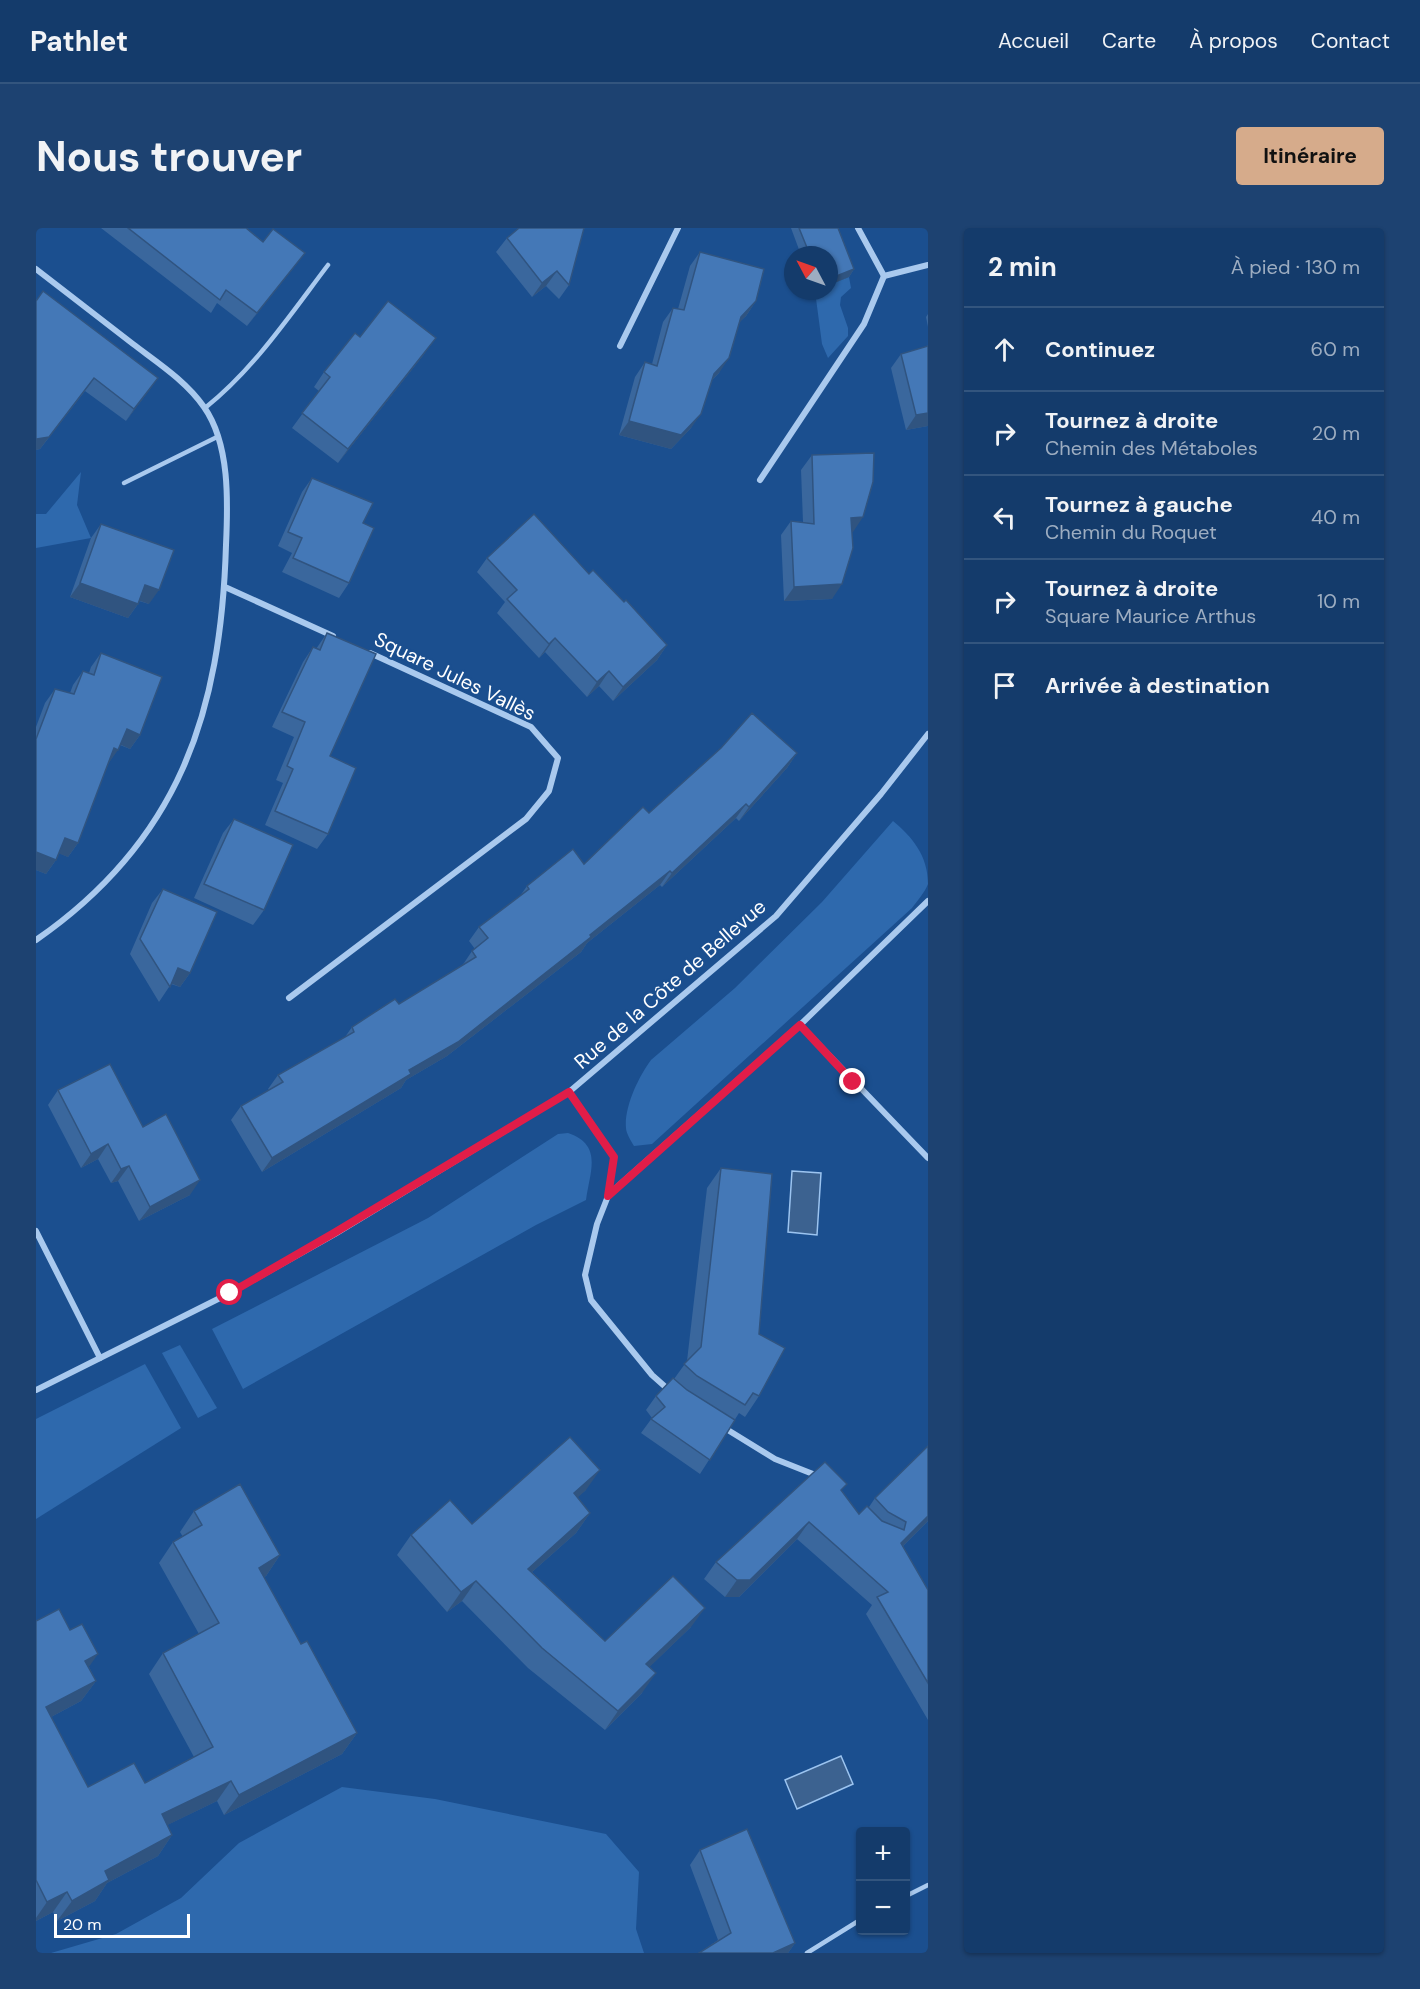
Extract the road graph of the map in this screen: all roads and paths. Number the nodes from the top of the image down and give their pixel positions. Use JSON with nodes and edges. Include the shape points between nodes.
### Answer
{"nodes":[{"id":1,"x":678,"y":228,"type":"edge"},
{"id":2,"x":858,"y":228,"type":"edge"},
{"id":3,"x":328,"y":265,"type":"dead end"},
{"id":4,"x":928,"y":265,"type":"edge"},
{"id":5,"x":36,"y":269,"type":"edge"},
{"id":6,"x":884,"y":276,"type":"junction"},
{"id":7,"x":620,"y":346,"type":"dead end"},
{"id":8,"x":205,"y":408,"type":"junction"},
{"id":9,"x":217,"y":437,"type":"junction"},
{"id":10,"x":760,"y":480,"type":"dead end"},
{"id":11,"x":124,"y":483,"type":"dead end"},
{"id":12,"x":225,"y":586,"type":"junction"},
{"id":13,"x":341,"y":640,"type":"edge"},
{"id":14,"x":362,"y":650,"type":"edge"},
{"id":15,"x":928,"y":734,"type":"edge"},
{"id":16,"x":928,"y":901,"type":"edge"},
{"id":17,"x":36,"y":940,"type":"edge"},
{"id":18,"x":289,"y":998,"type":"dead end"},
{"id":19,"x":800,"y":1025,"type":"junction"},
{"id":20,"x":569,"y":1092,"type":"junction"},
{"id":21,"x":928,"y":1158,"type":"edge"},
{"id":22,"x":608,"y":1196,"type":"junction"},
{"id":23,"x":36,"y":1231,"type":"edge"},
{"id":24,"x":99,"y":1358,"type":"junction"},
{"id":25,"x":36,"y":1390,"type":"edge"},
{"id":26,"x":673,"y":1394,"type":"edge"},
{"id":27,"x":719,"y":1425,"type":"edge"},
{"id":28,"x":826,"y":1484,"type":"edge"},
{"id":29,"x":928,"y":1886,"type":"edge"},
{"id":30,"x":910,"y":1894,"type":"edge"},
{"id":31,"x":856,"y":1923,"type":"edge"},
{"id":32,"x":807,"y":1953,"type":"edge"}],
"edges":[{"from":1,"to":7,"type":"street"},
{"from":2,"to":6,"type":"street"},
{"from":3,"to":8,"type":"lane","via":[[261,352]]},
{"from":4,"to":6,"type":"street"},
{"from":5,"to":8,"type":"street","via":[[178,378]]},
{"from":6,"to":10,"type":"street","via":[[864,324]]},
{"from":8,"to":9,"type":"street"},
{"from":9,"to":11,"type":"lane"},
{"from":9,"to":12,"type":"street","via":[[225,471]]},
{"from":12,"to":13,"type":"street"},
{"from":12,"to":17,"type":"street","via":[[213,681],[184,769],[134,851],[102,888]]},
{"from":14,"to":18,"type":"street","name":"Square Jules Vallès","via":[[531,728],[558,758],[549,791],[526,819]]},
{"from":15,"to":20,"type":"street","name":"Rue de la Côte de Bellevue","via":[[776,916]]},
{"from":16,"to":19,"type":"street"},
{"from":19,"to":21,"type":"street"},
{"from":19,"to":22,"type":"street"},
{"from":20,"to":22,"type":"street","via":[[614,1157]]},
{"from":20,"to":24,"type":"street","name":"Rue de la Côte de Bellevue","via":[[230,1293]]},
{"from":22,"to":26,"type":"street","via":[[585,1275],[591,1300],[652,1375]]},
{"from":23,"to":24,"type":"street"},
{"from":24,"to":25,"type":"street","name":"Rue de la Côte de Bellevue"},
{"from":27,"to":28,"type":"street","via":[[775,1459],[819,1476]]},
{"from":29,"to":30,"type":"lane"},
{"from":31,"to":32,"type":"lane"}]}
